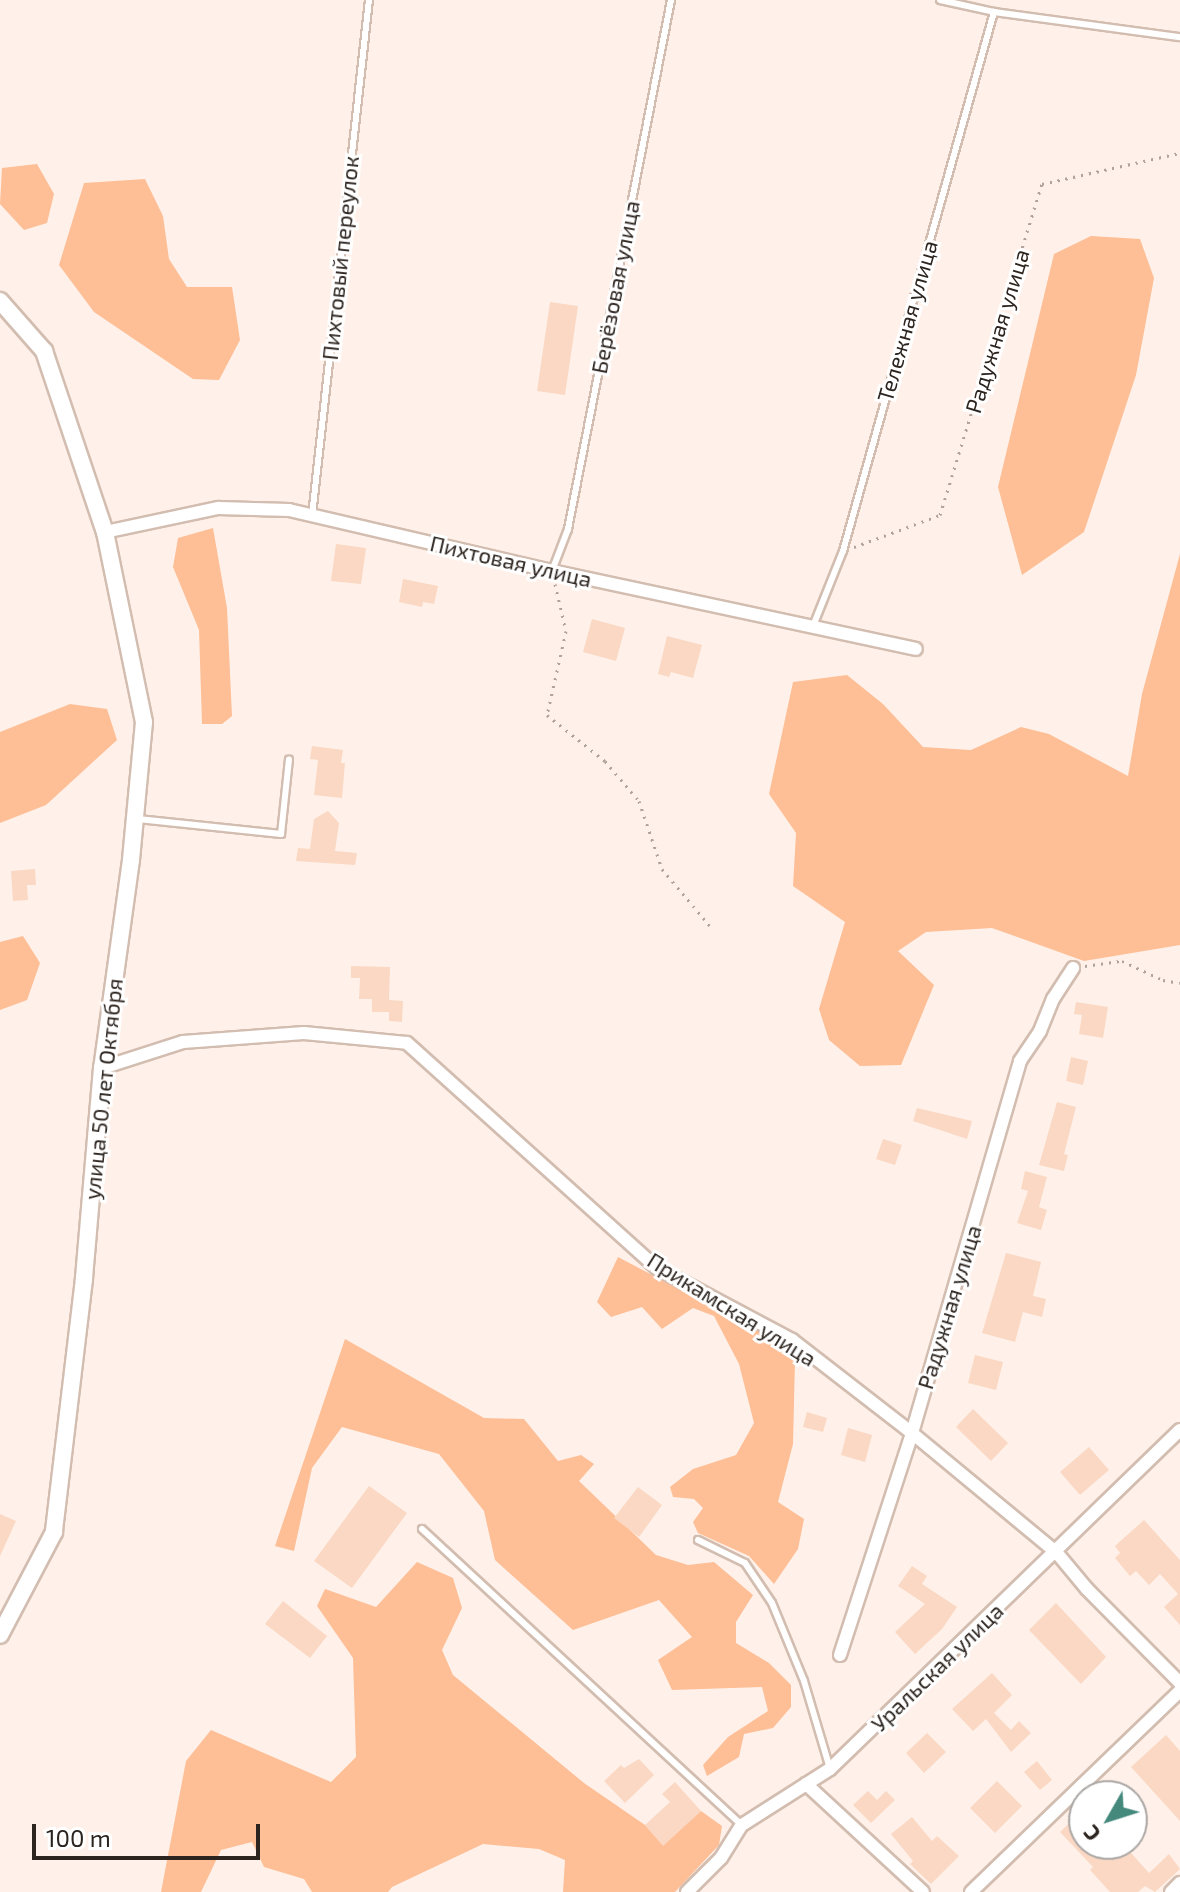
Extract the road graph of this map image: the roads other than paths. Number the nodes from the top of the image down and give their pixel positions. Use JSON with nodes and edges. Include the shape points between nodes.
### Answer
{"nodes":[{"id":1,"x":369,"y":0,"type":"edge"},
{"id":2,"x":671,"y":0,"type":"edge"},
{"id":3,"x":940,"y":0,"type":"edge"},
{"id":4,"x":994,"y":12,"type":"junction"},
{"id":5,"x":1180,"y":37,"type":"edge"},
{"id":6,"x":0,"y":301,"type":"edge"},
{"id":7,"x":312,"y":516,"type":"junction"},
{"id":8,"x":105,"y":532,"type":"junction"},
{"id":9,"x":552,"y":571,"type":"junction"},
{"id":10,"x":812,"y":627,"type":"junction"},
{"id":11,"x":916,"y":649,"type":"dead end"},
{"id":12,"x":289,"y":759,"type":"dead end"},
{"id":13,"x":135,"y":819,"type":"junction"},
{"id":14,"x":1073,"y":968,"type":"road end"},
{"id":15,"x":102,"y":1068,"type":"junction"},
{"id":16,"x":1180,"y":1430,"type":"edge"},
{"id":17,"x":912,"y":1433,"type":"junction"},
{"id":18,"x":422,"y":1529,"type":"dead end"},
{"id":19,"x":698,"y":1540,"type":"dead end"},
{"id":20,"x":1057,"y":1553,"type":"junction"},
{"id":21,"x":0,"y":1635,"type":"edge"},
{"id":22,"x":840,"y":1655,"type":"dead end"},
{"id":23,"x":1180,"y":1683,"type":"edge"},
{"id":24,"x":1180,"y":1691,"type":"edge"},
{"id":25,"x":830,"y":1769,"type":"junction"},
{"id":26,"x":806,"y":1784,"type":"junction"},
{"id":27,"x":742,"y":1825,"type":"junction"},
{"id":28,"x":1180,"y":1883,"type":"edge"},
{"id":29,"x":687,"y":1892,"type":"edge"},
{"id":30,"x":923,"y":1892,"type":"edge"},
{"id":31,"x":971,"y":1892,"type":"edge"},
{"id":32,"x":1171,"y":1892,"type":"edge"}],
"edges":[{"from":1,"to":7,"type":"lane","name":"Пихтовый переулок"},
{"from":2,"to":9,"type":"lane","name":"Берёзовая улица","via":[[568,529]]},
{"from":3,"to":4,"type":"lane"},
{"from":4,"to":5,"type":"lane"},
{"from":4,"to":10,"type":"lane","name":"Тележная улица","via":[[843,551]]},
{"from":6,"to":8,"type":"main road","name":"улица 50 лет Октября","via":[[44,351]]},
{"from":7,"to":8,"type":"street","name":"Пихтовая улица","via":[[289,510],[218,508]]},
{"from":7,"to":9,"type":"street","name":"Пихтовая улица"},
{"from":8,"to":13,"type":"main road","name":"улица 50 лет Октября","via":[[144,722]]},
{"from":9,"to":10,"type":"street","name":"Пихтовая улица"},
{"from":10,"to":11,"type":"street","name":"Пихтовая улица"},
{"from":12,"to":13,"type":"lane","via":[[281,834]]},
{"from":13,"to":15,"type":"main road","name":"улица 50 лет Октября"},
{"from":14,"to":17,"type":"street","name":"Радужная улица","via":[[1020,1061]]},
{"from":15,"to":17,"type":"street","name":"Прикамская улица","via":[[183,1042],[304,1033],[407,1043],[657,1268],[792,1340]]},
{"from":15,"to":21,"type":"main road","name":"улица 50 лет Октября","via":[[54,1532]]},
{"from":16,"to":20,"type":"street","name":"Уральская улица"},
{"from":17,"to":20,"type":"street","name":"Прикамская улица"},
{"from":17,"to":22,"type":"street","name":"Радужная улица"},
{"from":18,"to":27,"type":"lane"},
{"from":19,"to":25,"type":"lane","via":[[745,1563],[772,1603],[804,1681]]},
{"from":20,"to":23,"type":"street","name":"Прикамская улица"},
{"from":20,"to":25,"type":"street","name":"Уральская улица"},
{"from":24,"to":31,"type":"street"},
{"from":25,"to":26,"type":"street","name":"Уральская улица"},
{"from":26,"to":27,"type":"street","name":"Уральская улица"},
{"from":26,"to":30,"type":"street"},
{"from":27,"to":29,"type":"street","name":"Уральская улица","via":[[721,1858]]},
{"from":28,"to":32,"type":"street"}]}
